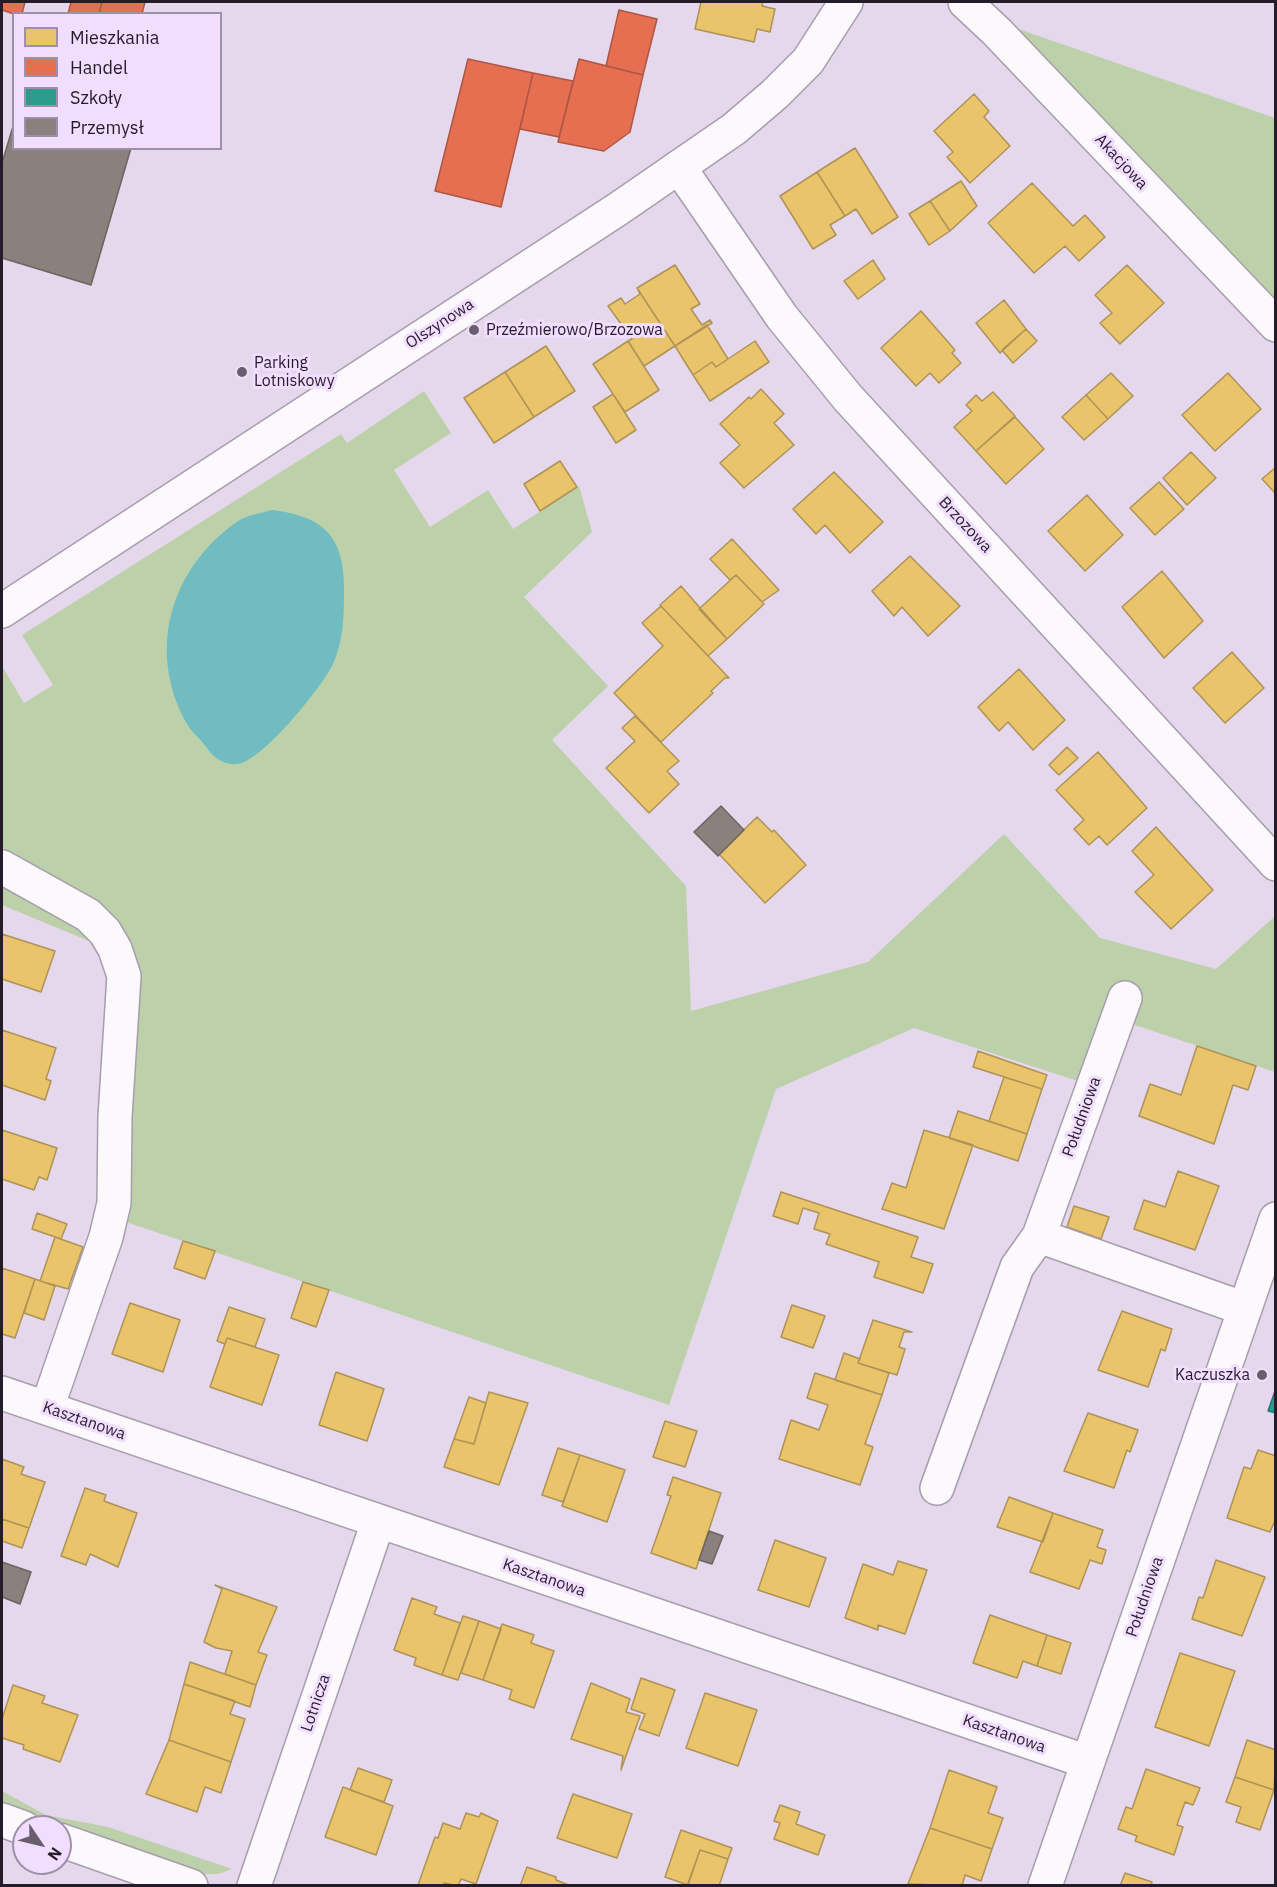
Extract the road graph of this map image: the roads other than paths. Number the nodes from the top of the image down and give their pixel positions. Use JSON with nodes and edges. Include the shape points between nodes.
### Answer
{"nodes":[{"id":1,"x":846,"y":2,"type":"edge"},
{"id":2,"x":964,"y":2,"type":"edge"},
{"id":3,"x":679,"y":167,"type":"junction"},
{"id":4,"x":1275,"y":325,"type":"edge"},
{"id":5,"x":2,"y":611,"type":"edge"},
{"id":6,"x":1275,"y":864,"type":"edge"},
{"id":7,"x":2,"y":867,"type":"edge"},
{"id":8,"x":1125,"y":998,"type":"dead end"},
{"id":9,"x":1275,"y":1219,"type":"edge"},
{"id":10,"x":1039,"y":1236,"type":"junction"},
{"id":11,"x":1245,"y":1309,"type":"junction"},
{"id":12,"x":2,"y":1393,"type":"edge"},
{"id":13,"x":47,"y":1408,"type":"junction"},
{"id":14,"x":937,"y":1488,"type":"dead end"},
{"id":15,"x":378,"y":1521,"type":"junction"},
{"id":16,"x":1088,"y":1762,"type":"junction"},
{"id":17,"x":72,"y":1844,"type":"edge"},
{"id":18,"x":191,"y":1886,"type":"edge"},
{"id":19,"x":254,"y":1886,"type":"edge"},
{"id":20,"x":1045,"y":1886,"type":"edge"}],
"edges":[{"from":1,"to":3,"type":"street","name":"Olszynowa","via":[[807,60],[775,94],[734,129]]},
{"from":2,"to":4,"type":"street","name":"Akacjowa","via":[[998,32]]},
{"from":3,"to":5,"type":"street","name":"Olszynowa"},
{"from":3,"to":6,"type":"street","name":"Brzozowa","via":[[782,317],[848,398]]},
{"from":7,"to":13,"type":"street","via":[[88,915],[116,949],[124,976],[114,1203]]},
{"from":8,"to":10,"type":"street","name":"Południowa"},
{"from":9,"to":11,"type":"street","name":"Południowa"},
{"from":10,"to":11,"type":"street"},
{"from":10,"to":14,"type":"street","name":"Południowa","via":[[1017,1267]]},
{"from":11,"to":16,"type":"street","name":"Południowa"},
{"from":12,"to":13,"type":"street","name":"Kasztanowa"},
{"from":13,"to":15,"type":"street","name":"Kasztanowa"},
{"from":15,"to":16,"type":"street","name":"Kasztanowa"},
{"from":15,"to":19,"type":"street","name":"Lotnicza"},
{"from":16,"to":20,"type":"street","name":"Południowa"},
{"from":17,"to":18,"type":"street"}]}
